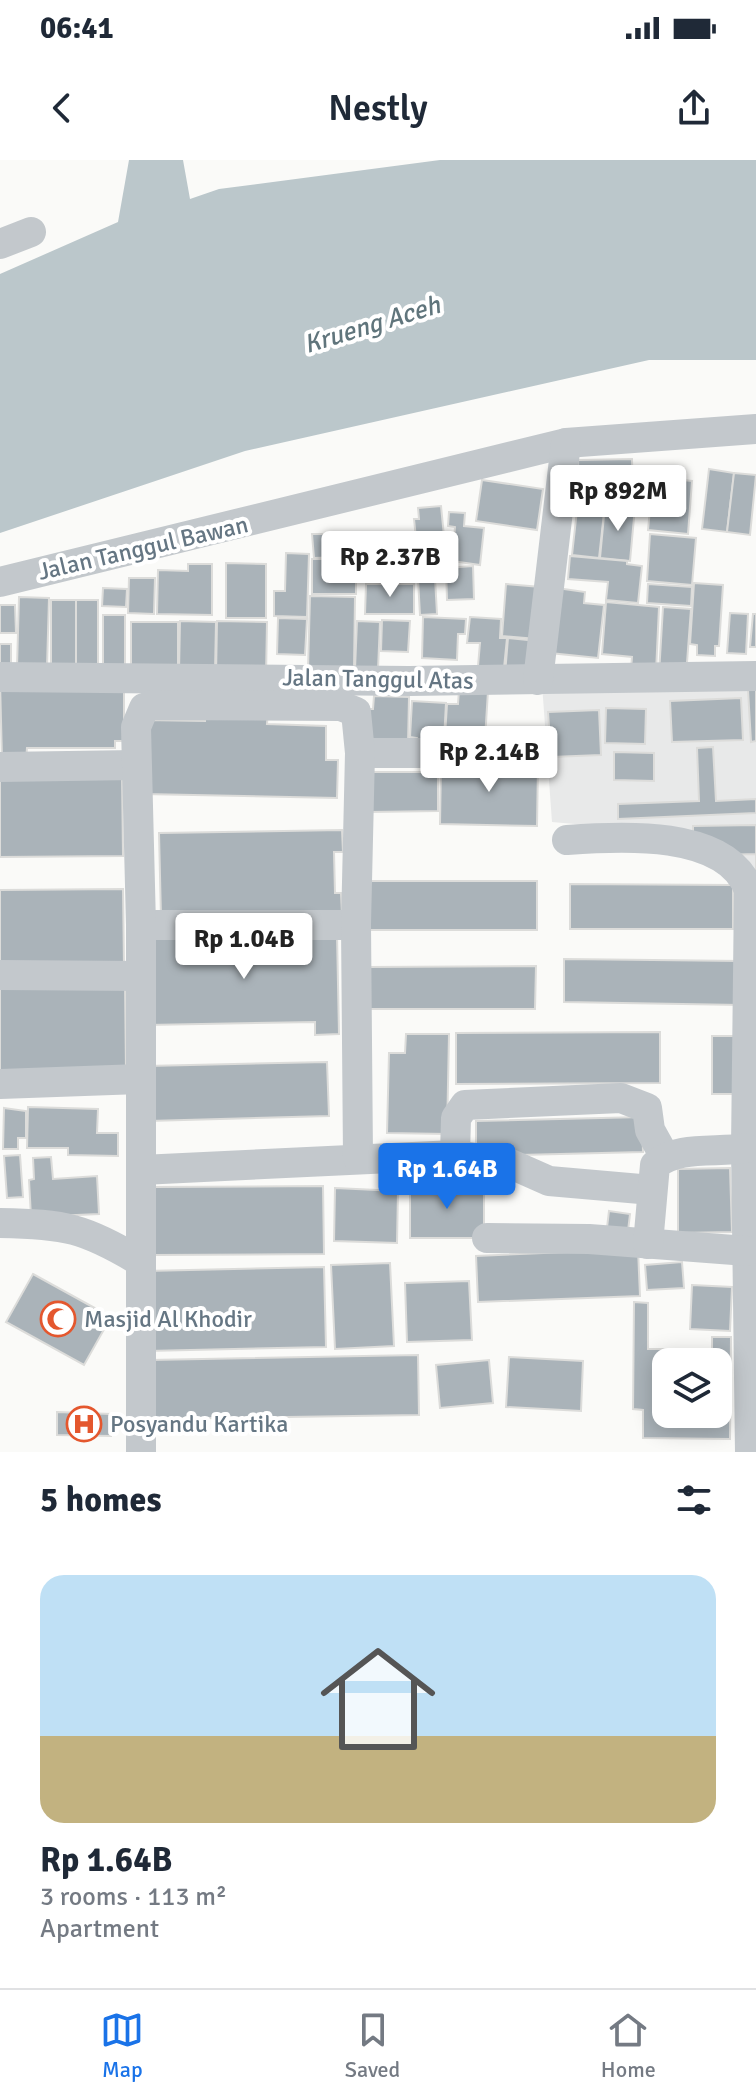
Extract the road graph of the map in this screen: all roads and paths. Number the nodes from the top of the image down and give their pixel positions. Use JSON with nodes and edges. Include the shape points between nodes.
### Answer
{"nodes":[{"id":1,"x":31,"y":232,"type":"dead end"},
{"id":2,"x":0,"y":244,"type":"edge"},
{"id":3,"x":756,"y":429,"type":"edge"},
{"id":4,"x":566,"y":443,"type":"junction"},
{"id":5,"x":0,"y":582,"type":"edge"},
{"id":6,"x":756,"y":676,"type":"edge"},
{"id":7,"x":0,"y":677,"type":"edge"},
{"id":8,"x":538,"y":680,"type":"junction"},
{"id":9,"x":360,"y":753,"type":"junction"},
{"id":10,"x":522,"y":753,"type":"dead end"},
{"id":11,"x":136,"y":765,"type":"junction"},
{"id":12,"x":0,"y":767,"type":"edge"},
{"id":13,"x":567,"y":840,"type":"dead end"},
{"id":14,"x":141,"y":925,"type":"junction"},
{"id":15,"x":356,"y":925,"type":"junction"},
{"id":16,"x":0,"y":975,"type":"edge"},
{"id":17,"x":141,"y":976,"type":"junction"},
{"id":18,"x":140,"y":1079,"type":"junction"},
{"id":19,"x":0,"y":1084,"type":"edge"},
{"id":20,"x":746,"y":1148,"type":"junction"},
{"id":21,"x":455,"y":1155,"type":"junction"},
{"id":22,"x":358,"y":1157,"type":"junction"},
{"id":23,"x":665,"y":1157,"type":"junction"},
{"id":24,"x":141,"y":1170,"type":"junction"},
{"id":25,"x":652,"y":1190,"type":"junction"},
{"id":26,"x":0,"y":1223,"type":"edge"},
{"id":27,"x":487,"y":1238,"type":"dead end"},
{"id":28,"x":648,"y":1244,"type":"junction"},
{"id":29,"x":747,"y":1251,"type":"junction"},
{"id":30,"x":141,"y":1262,"type":"junction"},
{"id":31,"x":141,"y":1452,"type":"edge"},
{"id":32,"x":750,"y":1452,"type":"edge"}],
"edges":[{"from":1,"to":2,"type":"street"},
{"from":3,"to":4,"type":"street","name":"Jalan Tanggul Bawan"},
{"from":4,"to":5,"type":"street","name":"Jalan Tanggul Bawan"},
{"from":4,"to":8,"type":"street"},
{"from":6,"to":8,"type":"street","name":"Jalan Tanggul Atas"},
{"from":7,"to":8,"type":"street","name":"Jalan Tanggul Atas"},
{"from":9,"to":10,"type":"street"},
{"from":9,"to":11,"type":"street","via":[[359,721],[349,707],[153,705],[137,718]]},
{"from":9,"to":15,"type":"street"},
{"from":11,"to":12,"type":"street"},
{"from":11,"to":14,"type":"street"},
{"from":13,"to":20,"type":"street","via":[[677,841],[735,866],[744,878],[749,890]]},
{"from":14,"to":15,"type":"street"},
{"from":14,"to":17,"type":"street"},
{"from":15,"to":22,"type":"street"},
{"from":16,"to":17,"type":"street"},
{"from":17,"to":18,"type":"street"},
{"from":18,"to":19,"type":"street"},
{"from":18,"to":24,"type":"street"},
{"from":20,"to":23,"type":"street"},
{"from":20,"to":29,"type":"street"},
{"from":21,"to":22,"type":"street"},
{"from":21,"to":23,"type":"street","via":[[456,1118],[465,1105],[621,1098],[647,1108],[650,1130]]},
{"from":21,"to":25,"type":"street","via":[[506,1162],[549,1181]]},
{"from":22,"to":24,"type":"street"},
{"from":23,"to":25,"type":"street","via":[[655,1165]]},
{"from":24,"to":30,"type":"street"},
{"from":25,"to":28,"type":"street"},
{"from":26,"to":30,"type":"street","via":[[40,1223],[89,1232]]},
{"from":27,"to":28,"type":"street"},
{"from":28,"to":29,"type":"street"},
{"from":29,"to":32,"type":"street"},
{"from":30,"to":31,"type":"street"}]}
